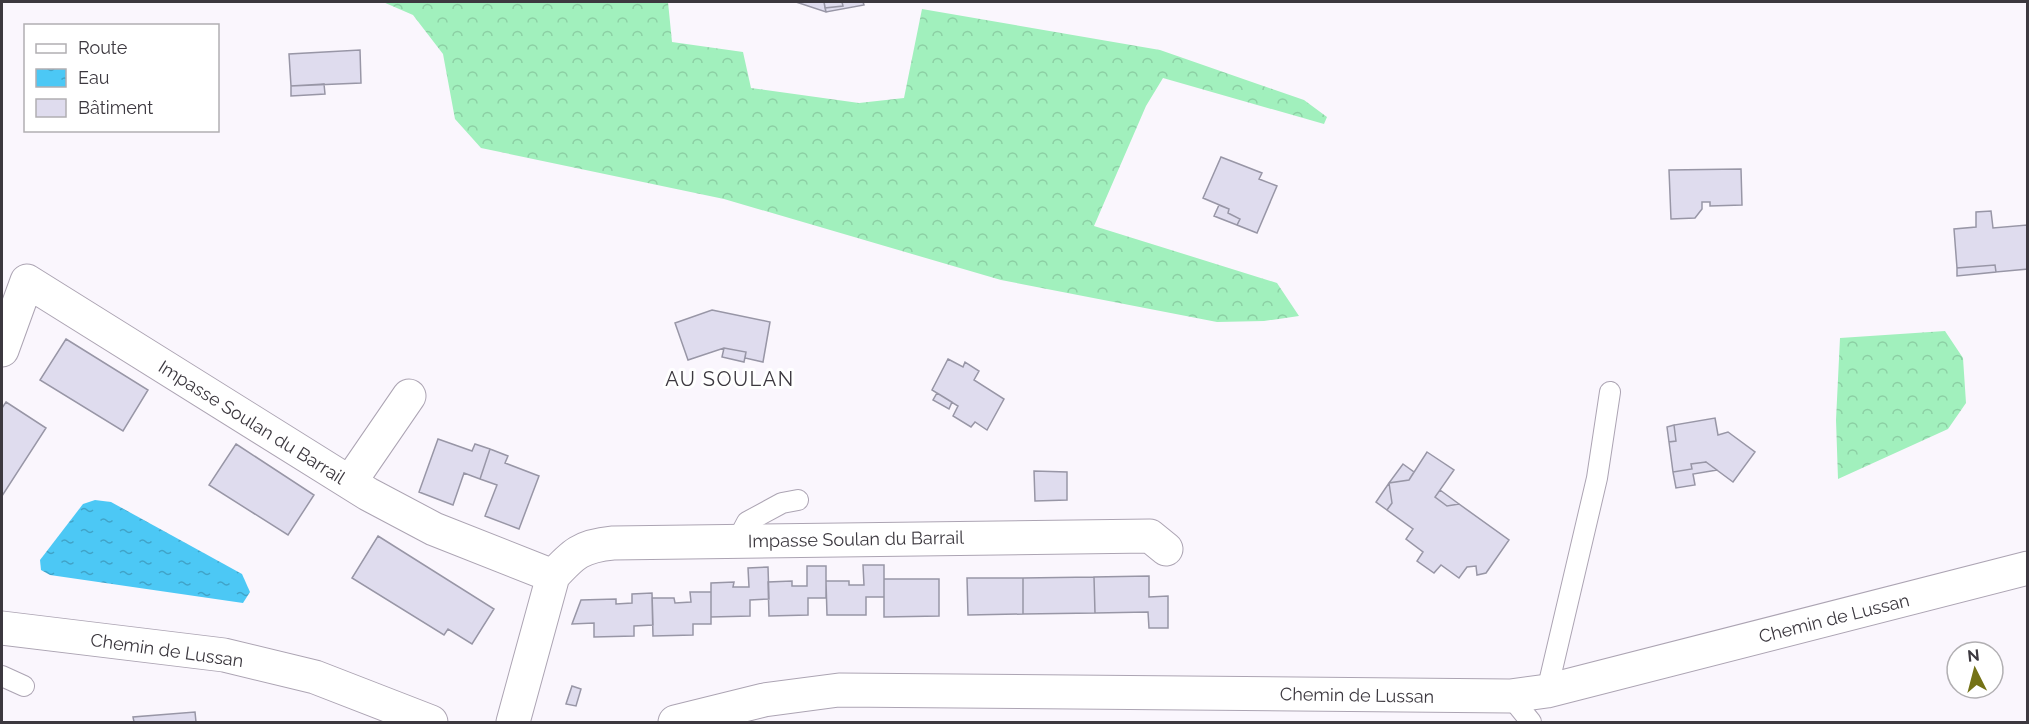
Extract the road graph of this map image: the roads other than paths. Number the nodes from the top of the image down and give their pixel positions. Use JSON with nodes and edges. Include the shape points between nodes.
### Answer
{"nodes":[{"id":1,"x":2,"y":350,"type":"edge"},
{"id":2,"x":1611,"y":392,"type":"dead end"},
{"id":3,"x":410,"y":396,"type":"dead end"},
{"id":4,"x":350,"y":482,"type":"junction"},
{"id":5,"x":798,"y":500,"type":"dead end"},
{"id":6,"x":738,"y":541,"type":"junction"},
{"id":7,"x":1166,"y":549,"type":"dead end"},
{"id":8,"x":2028,"y":568,"type":"edge"},
{"id":9,"x":553,"y":576,"type":"junction"},
{"id":10,"x":2,"y":628,"type":"edge"},
{"id":11,"x":2,"y":676,"type":"edge"},
{"id":12,"x":24,"y":686,"type":"dead end"},
{"id":13,"x":1547,"y":691,"type":"junction"},
{"id":14,"x":1510,"y":696,"type":"junction"},
{"id":15,"x":431,"y":723,"type":"edge"},
{"id":16,"x":513,"y":723,"type":"edge"},
{"id":17,"x":675,"y":723,"type":"edge"},
{"id":18,"x":1531,"y":723,"type":"edge"}],
"edges":[{"from":1,"to":4,"type":"street","name":"Impasse Soulan du Barrail","via":[[27,281]]},
{"from":2,"to":13,"type":"lane","via":[[1597,478]]},
{"from":3,"to":4,"type":"street"},
{"from":4,"to":9,"type":"street","name":"Impasse Soulan du Barrail","via":[[434,529]]},
{"from":5,"to":6,"type":"lane","via":[[782,503],[747,522]]},
{"from":6,"to":7,"type":"street","name":"Impasse Soulan du Barrail","via":[[1150,536]]},
{"from":6,"to":9,"type":"street","name":"Impasse Soulan du Barrail","via":[[591,546],[573,554]]},
{"from":8,"to":13,"type":"street","name":"Chemin de Lussan"},
{"from":9,"to":16,"type":"street","name":"Impasse Soulan du Barrail"},
{"from":10,"to":15,"type":"street","name":"Chemin de Lussan","via":[[224,655],[315,676]]},
{"from":11,"to":12,"type":"lane"},
{"from":13,"to":14,"type":"street","name":"Chemin de Lussan"},
{"from":14,"to":17,"type":"street","name":"Chemin de Lussan","via":[[839,690],[764,700]]},
{"from":14,"to":18,"type":"lane"}]}
